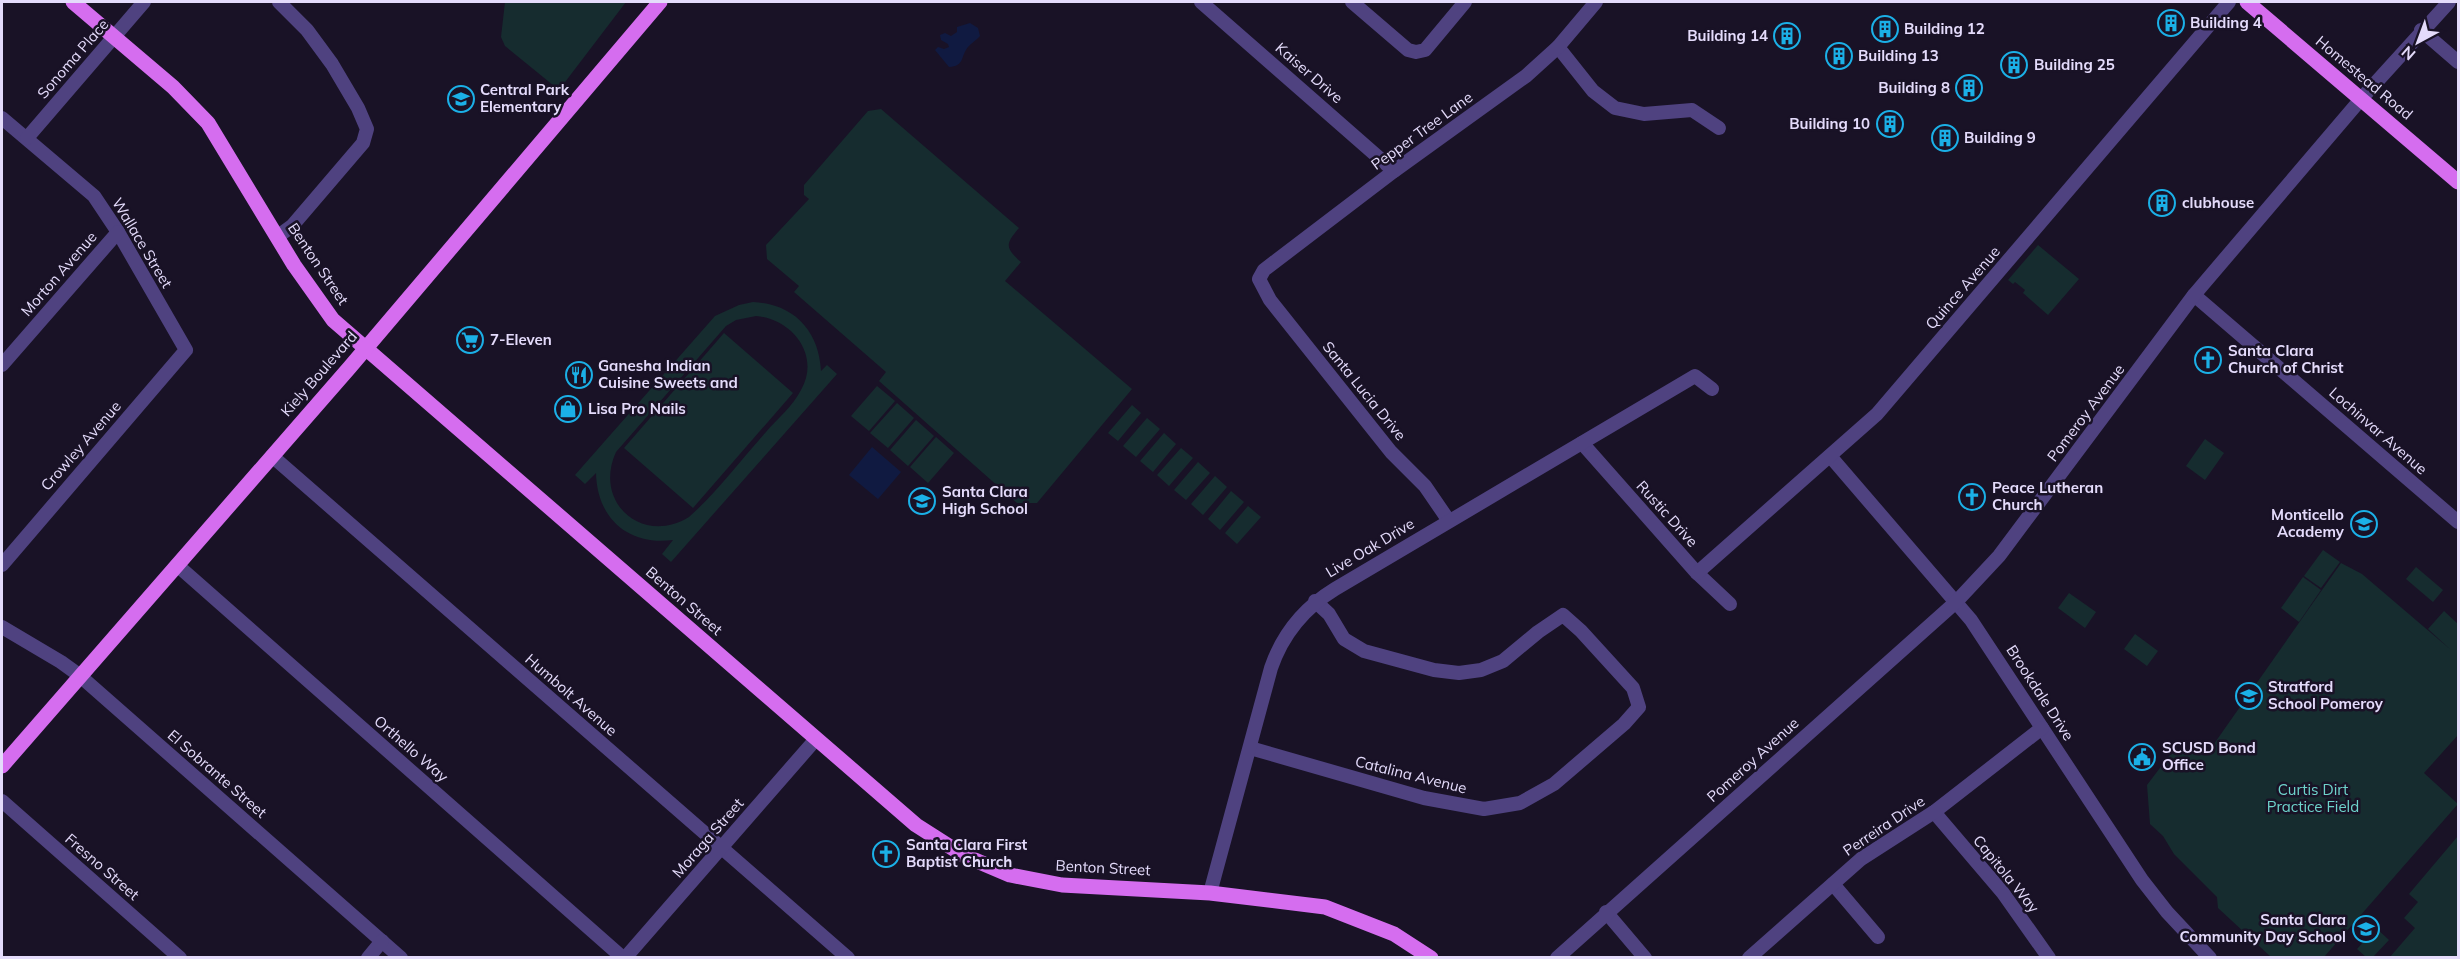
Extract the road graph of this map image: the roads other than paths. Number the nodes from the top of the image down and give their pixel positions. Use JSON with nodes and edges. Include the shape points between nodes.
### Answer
{"nodes":[{"id":1,"x":73,"y":2,"type":"edge"},
{"id":2,"x":144,"y":2,"type":"edge"},
{"id":3,"x":279,"y":2,"type":"edge"},
{"id":4,"x":660,"y":2,"type":"edge"},
{"id":5,"x":1201,"y":2,"type":"edge"},
{"id":6,"x":1352,"y":2,"type":"edge"},
{"id":7,"x":1465,"y":2,"type":"edge"},
{"id":8,"x":1596,"y":2,"type":"edge"},
{"id":9,"x":2229,"y":2,"type":"edge"},
{"id":10,"x":2247,"y":2,"type":"edge"},
{"id":11,"x":2449,"y":2,"type":"edge"},
{"id":12,"x":2421,"y":30,"type":"junction"},
{"id":13,"x":114,"y":37,"type":"junction"},
{"id":14,"x":1558,"y":47,"type":"junction"},
{"id":15,"x":2458,"y":62,"type":"edge"},
{"id":16,"x":2361,"y":99,"type":"junction"},
{"id":17,"x":2,"y":118,"type":"edge"},
{"id":18,"x":1719,"y":128,"type":"dead end"},
{"id":19,"x":27,"y":138,"type":"junction"},
{"id":20,"x":1394,"y":171,"type":"junction"},
{"id":21,"x":2458,"y":182,"type":"edge"},
{"id":22,"x":118,"y":232,"type":"junction"},
{"id":23,"x":277,"y":237,"type":"junction"},
{"id":24,"x":1259,"y":279,"type":"joint"},
{"id":25,"x":2194,"y":295,"type":"junction"},
{"id":26,"x":365,"y":349,"type":"junction"},
{"id":27,"x":186,"y":350,"type":"joint"},
{"id":28,"x":2,"y":365,"type":"edge"},
{"id":29,"x":1712,"y":389,"type":"dead end"},
{"id":30,"x":1582,"y":443,"type":"junction"},
{"id":31,"x":272,"y":456,"type":"junction"},
{"id":32,"x":1830,"y":456,"type":"junction"},
{"id":33,"x":1449,"y":520,"type":"junction"},
{"id":34,"x":2458,"y":522,"type":"edge"},
{"id":35,"x":2,"y":565,"type":"edge"},
{"id":36,"x":177,"y":566,"type":"junction"},
{"id":37,"x":1697,"y":573,"type":"junction"},
{"id":38,"x":1315,"y":601,"type":"junction"},
{"id":39,"x":1956,"y":602,"type":"junction"},
{"id":40,"x":1730,"y":604,"type":"dead end"},
{"id":41,"x":2,"y":627,"type":"edge"},
{"id":42,"x":79,"y":675,"type":"junction"},
{"id":43,"x":2042,"y":728,"type":"junction"},
{"id":44,"x":816,"y":740,"type":"junction"},
{"id":45,"x":1250,"y":748,"type":"junction"},
{"id":46,"x":2,"y":766,"type":"edge"},
{"id":47,"x":2,"y":801,"type":"edge"},
{"id":48,"x":1934,"y":812,"type":"junction"},
{"id":49,"x":721,"y":847,"type":"junction"},
{"id":50,"x":1833,"y":884,"type":"junction"},
{"id":51,"x":1210,"y":893,"type":"junction"},
{"id":52,"x":1606,"y":912,"type":"junction"},
{"id":53,"x":1878,"y":937,"type":"dead end"},
{"id":54,"x":382,"y":941,"type":"junction"},
{"id":55,"x":180,"y":957,"type":"edge"},
{"id":56,"x":368,"y":957,"type":"edge"},
{"id":57,"x":401,"y":957,"type":"edge"},
{"id":58,"x":624,"y":957,"type":"edge"},
{"id":59,"x":848,"y":957,"type":"edge"},
{"id":60,"x":1431,"y":957,"type":"edge"},
{"id":61,"x":1557,"y":957,"type":"edge"},
{"id":62,"x":1645,"y":957,"type":"edge"},
{"id":63,"x":1749,"y":957,"type":"edge"},
{"id":64,"x":2049,"y":957,"type":"edge"},
{"id":65,"x":2210,"y":957,"type":"edge"}],
"edges":[{"from":1,"to":13,"type":"main road","name":"Benton Street"},
{"from":2,"to":13,"type":"street","name":"Sonoma Place"},
{"from":3,"to":23,"type":"street","via":[[307,30],[332,64],[367,129],[363,143],[292,226]]},
{"from":4,"to":26,"type":"main road","name":"Kiely Boulevard"},
{"from":5,"to":20,"type":"street","name":"Kaiser Drive"},
{"from":6,"to":7,"type":"street","via":[[1408,50],[1416,52],[1425,50]]},
{"from":8,"to":14,"type":"street","name":"Pepper Tree Lane"},
{"from":9,"to":32,"type":"street","name":"Quince Avenue","via":[[1877,414]]},
{"from":10,"to":16,"type":"main road","name":"Homestead Road"},
{"from":11,"to":12,"type":"street","name":"Pomeroy Avenue"},
{"from":12,"to":15,"type":"street"},
{"from":12,"to":16,"type":"street","name":"Pomeroy Avenue"},
{"from":13,"to":19,"type":"street","name":"Sonoma Place"},
{"from":13,"to":23,"type":"main road","name":"Benton Street","via":[[183,96],[208,123]]},
{"from":14,"to":18,"type":"street","via":[[1593,91],[1615,108],[1644,114],[1692,110]]},
{"from":14,"to":20,"type":"street","name":"Pepper Tree Lane","via":[[1526,76]]},
{"from":16,"to":21,"type":"main road","name":"Homestead Road"},
{"from":16,"to":25,"type":"street","name":"Pomeroy Avenue"},
{"from":17,"to":19,"type":"street","name":"Wallace Street"},
{"from":19,"to":22,"type":"street","name":"Wallace Street","via":[[94,196]]},
{"from":20,"to":24,"type":"street","name":"Pepper Tree Lane","via":[[1264,270]]},
{"from":22,"to":27,"type":"street","name":"Wallace Street"},
{"from":22,"to":28,"type":"street","name":"Morton Avenue"},
{"from":23,"to":26,"type":"main road","name":"Benton Street","via":[[323,309]]},
{"from":24,"to":33,"type":"street","name":"Santa Lucia Drive","via":[[1270,300]]},
{"from":25,"to":34,"type":"street","name":"Lochinvar Avenue"},
{"from":25,"to":39,"type":"street","name":"Pomeroy Avenue","via":[[1999,556]]},
{"from":26,"to":31,"type":"main road","name":"Kiely Boulevard"},
{"from":26,"to":44,"type":"main road","name":"Benton Street"},
{"from":27,"to":35,"type":"street","name":"Crowley Avenue"},
{"from":29,"to":30,"type":"street","name":"Live Oak Drive","via":[[1695,376]]},
{"from":30,"to":33,"type":"street","name":"Live Oak Drive"},
{"from":30,"to":37,"type":"street","name":"Rustic Drive"},
{"from":31,"to":36,"type":"main road","name":"Kiely Boulevard"},
{"from":31,"to":49,"type":"street","name":"Humbolt Avenue"},
{"from":32,"to":37,"type":"street","name":"Quince Avenue"},
{"from":32,"to":39,"type":"street","name":"Brookdale Drive"},
{"from":33,"to":38,"type":"street","name":"Live Oak Drive"},
{"from":36,"to":42,"type":"main road","name":"Kiely Boulevard"},
{"from":36,"to":58,"type":"street","name":"Orthello Way"},
{"from":37,"to":40,"type":"street","name":"Rustic Drive"},
{"from":38,"to":45,"type":"street","name":"Live Oak Drive","via":[[1286,633],[1277,651]]},
{"from":38,"to":45,"type":"street","name":"Catalina Avenue","via":[[1329,614],[1344,639],[1364,651],[1459,673],[1503,661],[1563,615],[1633,688],[1639,707],[1554,784],[1520,802],[1484,809],[1424,798]]},
{"from":39,"to":43,"type":"street","name":"Brookdale Drive"},
{"from":39,"to":52,"type":"street","name":"Pomeroy Avenue"},
{"from":41,"to":42,"type":"street","name":"El Sobrante Street"},
{"from":42,"to":46,"type":"main road","name":"Kiely Boulevard"},
{"from":42,"to":54,"type":"street","name":"El Sobrante Street"},
{"from":43,"to":48,"type":"street","name":"Perreira Drive"},
{"from":43,"to":65,"type":"street","name":"Brookdale Drive","via":[[2142,880]]},
{"from":44,"to":49,"type":"street","name":"Moraga Street"},
{"from":44,"to":51,"type":"main road","name":"Benton Street","via":[[916,825],[963,855],[1010,875],[1062,885]]},
{"from":45,"to":51,"type":"street","name":"Live Oak Drive"},
{"from":47,"to":55,"type":"street","name":"Fresno Street"},
{"from":48,"to":50,"type":"street","name":"Perreira Drive","via":[[1861,859]]},
{"from":48,"to":64,"type":"street","name":"Capitola Way","via":[[2003,893]]},
{"from":49,"to":58,"type":"street","name":"Moraga Street"},
{"from":49,"to":59,"type":"street","name":"Humbolt Avenue"},
{"from":50,"to":53,"type":"street"},
{"from":50,"to":63,"type":"street","name":"Perreira Drive"},
{"from":51,"to":60,"type":"main road","name":"Benton Street","via":[[1325,906],[1394,934]]},
{"from":52,"to":61,"type":"street","name":"Pomeroy Avenue"},
{"from":52,"to":62,"type":"street"},
{"from":54,"to":56,"type":"street"},
{"from":54,"to":57,"type":"street","name":"El Sobrante Street"}]}
